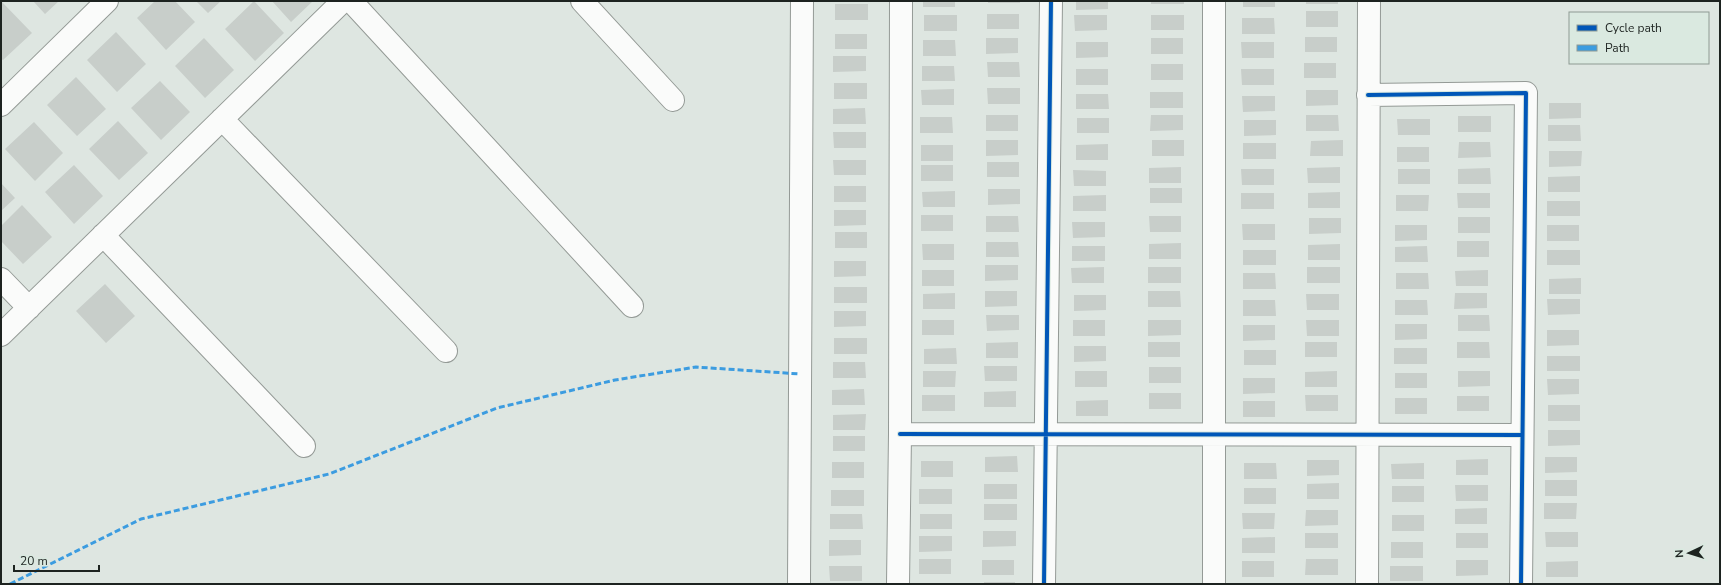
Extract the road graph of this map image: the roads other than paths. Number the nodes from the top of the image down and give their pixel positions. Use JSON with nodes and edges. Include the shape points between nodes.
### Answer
{"nodes":[{"id":1,"x":108,"y":1,"type":"edge"},
{"id":2,"x":343,"y":1,"type":"edge"},
{"id":3,"x":351,"y":1,"type":"edge"},
{"id":4,"x":582,"y":1,"type":"edge"},
{"id":5,"x":802,"y":1,"type":"edge"},
{"id":6,"x":901,"y":1,"type":"edge"},
{"id":7,"x":1051,"y":1,"type":"edge"},
{"id":8,"x":1214,"y":1,"type":"edge"},
{"id":9,"x":1369,"y":1,"type":"edge"},
{"id":10,"x":1368,"y":95,"type":"junction"},
{"id":11,"x":673,"y":100,"type":"dead end"},
{"id":12,"x":1,"y":105,"type":"edge"},
{"id":13,"x":222,"y":119,"type":"junction"},
{"id":14,"x":103,"y":235,"type":"junction"},
{"id":15,"x":1,"y":279,"type":"edge"},
{"id":16,"x":632,"y":306,"type":"dead end"},
{"id":17,"x":29,"y":308,"type":"junction"},
{"id":18,"x":1,"y":335,"type":"edge"},
{"id":19,"x":446,"y":351,"type":"dead end"},
{"id":20,"x":900,"y":434,"type":"junction"},
{"id":21,"x":1046,"y":434,"type":"junction"},
{"id":22,"x":1215,"y":434,"type":"junction"},
{"id":23,"x":1367,"y":434,"type":"junction"},
{"id":24,"x":1522,"y":434,"type":"junction"},
{"id":25,"x":304,"y":446,"type":"dead end"},
{"id":26,"x":799,"y":584,"type":"edge"},
{"id":27,"x":898,"y":584,"type":"edge"},
{"id":28,"x":1044,"y":584,"type":"edge"},
{"id":29,"x":1214,"y":584,"type":"edge"},
{"id":30,"x":1367,"y":584,"type":"edge"},
{"id":31,"x":1521,"y":584,"type":"edge"}],
"edges":[{"from":1,"to":12,"type":"street"},
{"from":2,"to":13,"type":"street"},
{"from":3,"to":16,"type":"street"},
{"from":4,"to":11,"type":"street"},
{"from":5,"to":26,"type":"street"},
{"from":6,"to":20,"type":"street"},
{"from":7,"to":21,"type":"street"},
{"from":8,"to":22,"type":"street"},
{"from":9,"to":10,"type":"street"},
{"from":10,"to":23,"type":"street"},
{"from":10,"to":24,"type":"street","via":[[1526,92]]},
{"from":13,"to":14,"type":"street"},
{"from":13,"to":19,"type":"street"},
{"from":14,"to":17,"type":"street"},
{"from":14,"to":25,"type":"street"},
{"from":15,"to":17,"type":"street"},
{"from":17,"to":18,"type":"street"},
{"from":20,"to":21,"type":"street"},
{"from":20,"to":27,"type":"street"},
{"from":21,"to":22,"type":"street"},
{"from":21,"to":28,"type":"street"},
{"from":22,"to":23,"type":"street"},
{"from":22,"to":29,"type":"street"},
{"from":23,"to":24,"type":"street"},
{"from":23,"to":30,"type":"street"},
{"from":24,"to":31,"type":"street"}]}
